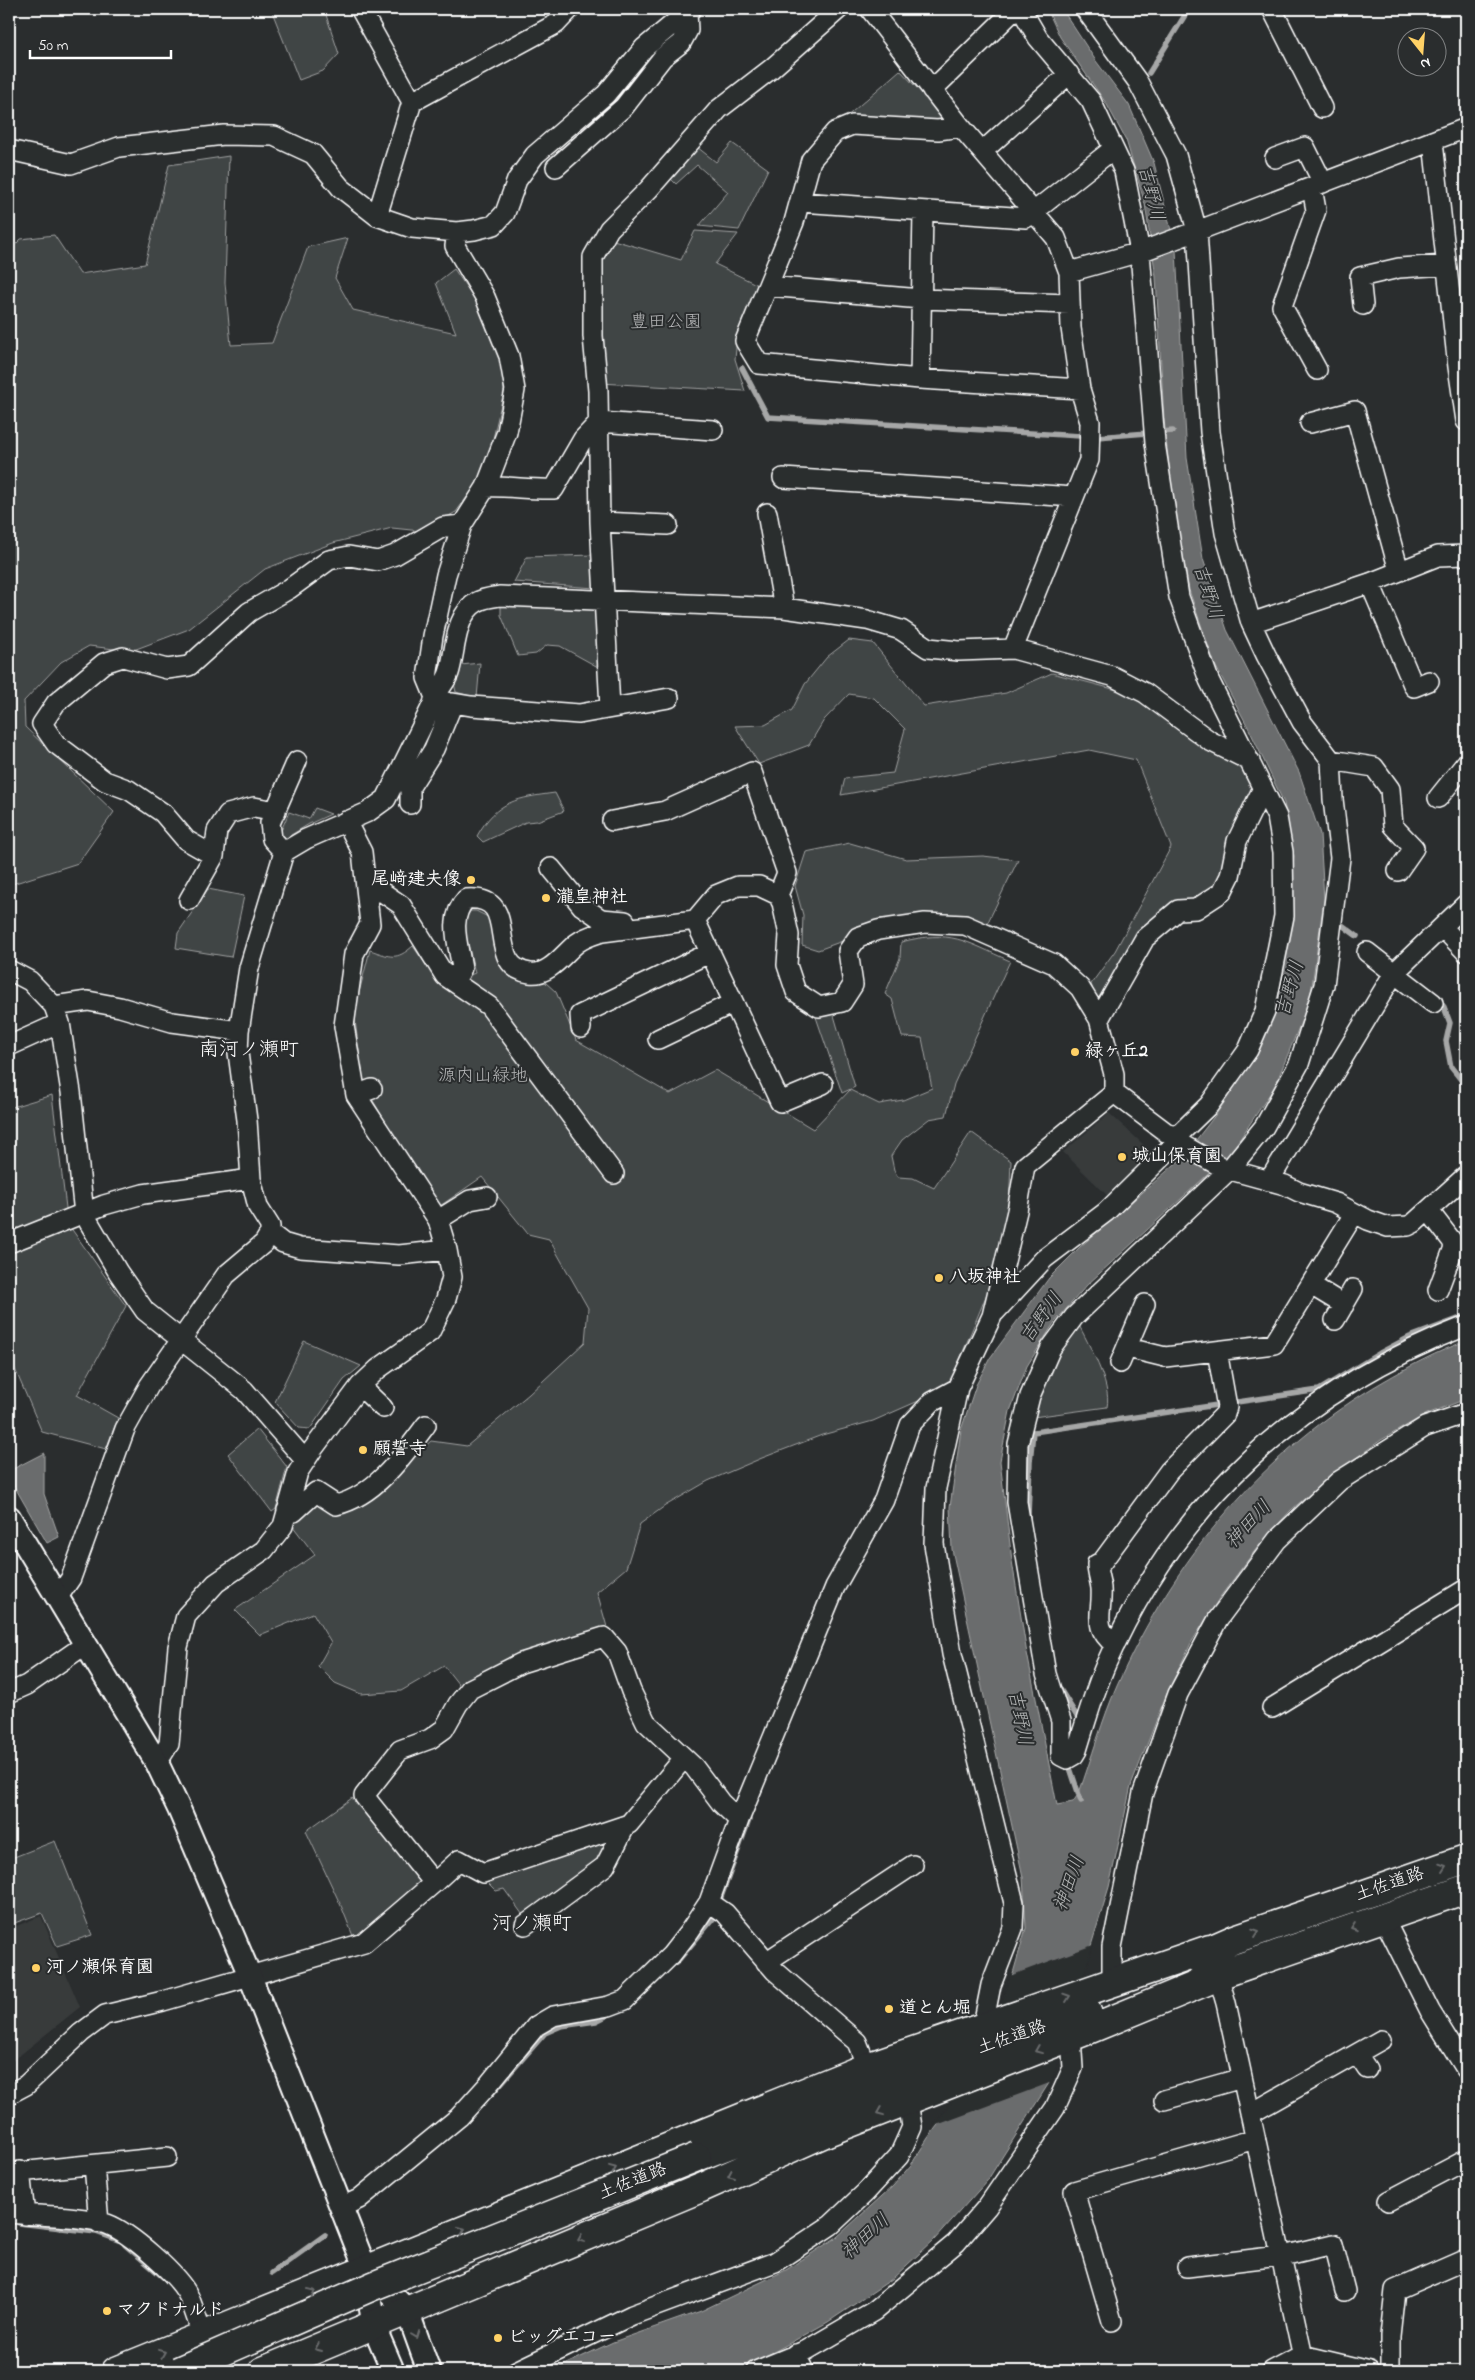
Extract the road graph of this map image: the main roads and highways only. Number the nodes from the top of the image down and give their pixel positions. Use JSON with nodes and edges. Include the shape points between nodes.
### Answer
{"nodes":[{"id":1,"x":1466,"y":1859,"type":"edge"},
{"id":2,"x":1466,"y":1889,"type":"edge"},
{"id":3,"x":1087,"y":2018,"type":"junction"},
{"id":4,"x":116,"y":2371,"type":"edge"},
{"id":5,"x":178,"y":2371,"type":"edge"},
{"id":6,"x":263,"y":2371,"type":"edge"}],
"edges":[{"from":3,"to":1,"type":"highway","name":"土佐道路","one_way":true,"via":[[1210,1948]]},
{"from":2,"to":3,"type":"highway","name":"土佐道路","one_way":true,"via":[[1219,1976]]},
{"from":4,"to":3,"type":"highway","one_way":true,"via":[[867,2067],[985,2025]]},
{"from":3,"to":5,"type":"highway","name":"土佐道路","bridge":true,"via":[[955,2058],[697,2157],[373,2286]]},
{"from":3,"to":6,"type":"highway","one_way":true,"via":[[942,2088]]}]}
